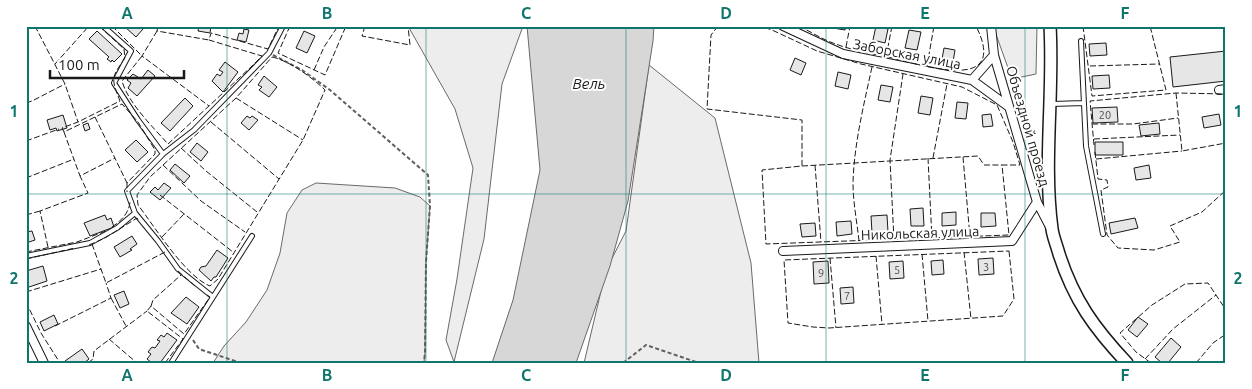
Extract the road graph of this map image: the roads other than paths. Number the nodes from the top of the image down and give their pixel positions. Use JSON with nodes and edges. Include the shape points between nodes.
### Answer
{"nodes":[{"id":1,"x":103,"y":26,"type":"edge"},
{"id":2,"x":283,"y":26,"type":"edge"},
{"id":3,"x":783,"y":26,"type":"edge"},
{"id":4,"x":1050,"y":26,"type":"edge"},
{"id":5,"x":990,"y":28,"type":"edge"},
{"id":6,"x":1081,"y":41,"type":"dead end"},
{"id":7,"x":994,"y":55,"type":"junction"},
{"id":8,"x":972,"y":80,"type":"junction"},
{"id":9,"x":1084,"y":103,"type":"junction"},
{"id":10,"x":1050,"y":104,"type":"junction"},
{"id":11,"x":1009,"y":107,"type":"junction"},
{"id":12,"x":163,"y":154,"type":"junction"},
{"id":13,"x":1037,"y":202,"type":"junction"},
{"id":14,"x":134,"y":213,"type":"junction"},
{"id":15,"x":1052,"y":230,"type":"junction"},
{"id":16,"x":1103,"y":234,"type":"dead end"},
{"id":17,"x":252,"y":236,"type":"dead end"},
{"id":18,"x":783,"y":251,"type":"dead end"},
{"id":19,"x":26,"y":256,"type":"edge"},
{"id":20,"x":212,"y":297,"type":"junction"},
{"id":21,"x":26,"y":326,"type":"edge"},
{"id":22,"x":44,"y":363,"type":"edge"},
{"id":23,"x":170,"y":363,"type":"edge"},
{"id":24,"x":1127,"y":363,"type":"edge"}],
"edges":[{"from":1,"to":12,"type":"lane","via":[[131,51],[114,83]]},
{"from":2,"to":12,"type":"lane","via":[[269,53],[194,130]]},
{"from":3,"to":8,"type":"street","name":"Заборская улица","via":[[843,54]]},
{"from":4,"to":10,"type":"main road"},
{"from":5,"to":7,"type":"street","name":"Объездной проезд"},
{"from":6,"to":9,"type":"lane"},
{"from":7,"to":8,"type":"street"},
{"from":7,"to":11,"type":"street","name":"Объездной проезд"},
{"from":8,"to":11,"type":"street"},
{"from":9,"to":10,"type":"lane"},
{"from":9,"to":16,"type":"lane","via":[[1086,146]]},
{"from":10,"to":15,"type":"main road"},
{"from":11,"to":13,"type":"street","name":"Объездной проезд"},
{"from":12,"to":14,"type":"lane","via":[[127,191]]},
{"from":13,"to":15,"type":"street","name":"Объездной проезд"},
{"from":13,"to":18,"type":"street","name":"Никольская улица","via":[[1012,241]]},
{"from":14,"to":19,"type":"lane","via":[[117,228],[90,243]]},
{"from":14,"to":20,"type":"lane","via":[[178,269]]},
{"from":15,"to":24,"type":"main road","via":[[1078,303]]},
{"from":17,"to":20,"type":"lane"},
{"from":20,"to":23,"type":"lane"},
{"from":21,"to":22,"type":"street"}]}
